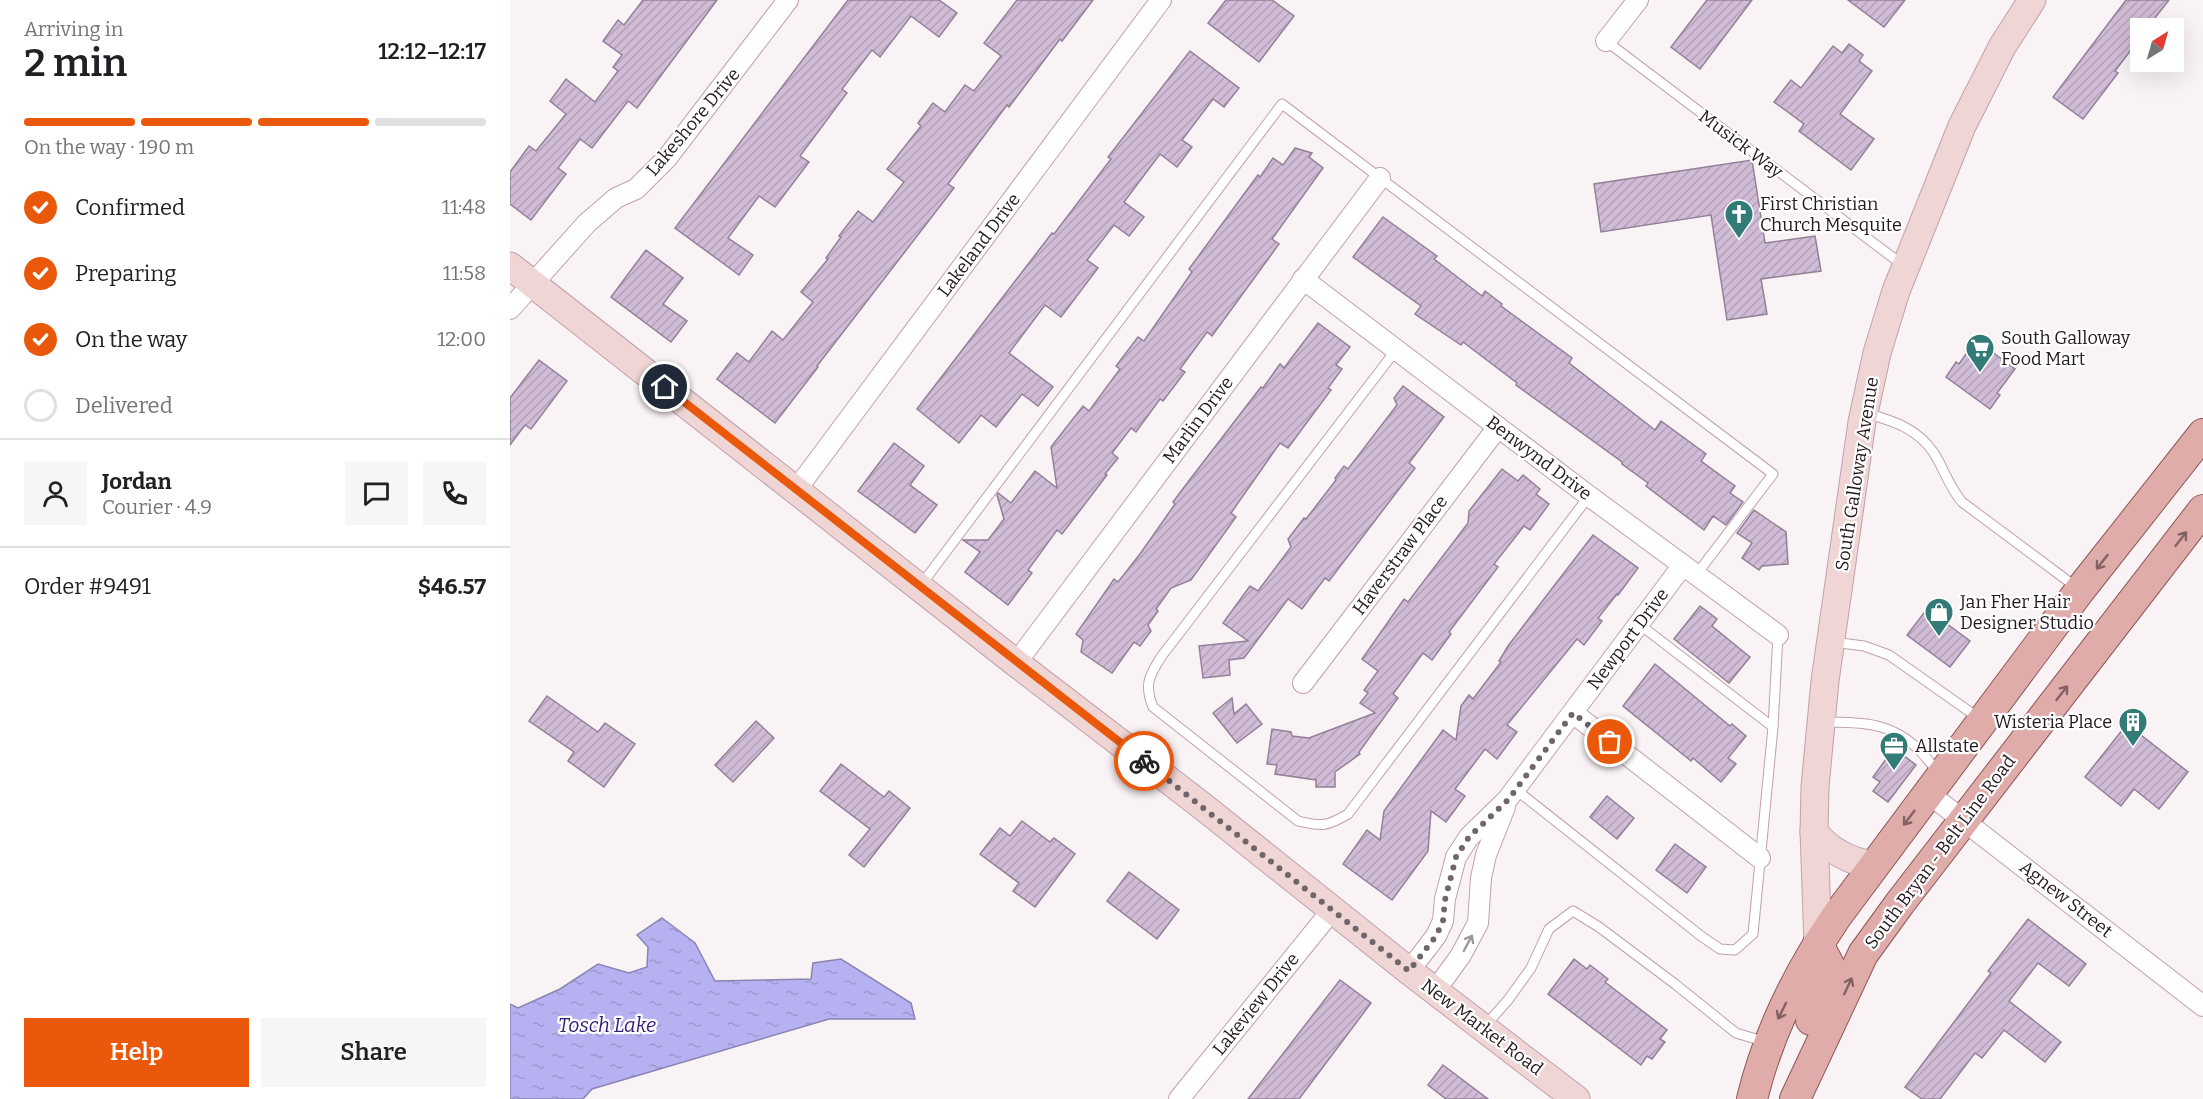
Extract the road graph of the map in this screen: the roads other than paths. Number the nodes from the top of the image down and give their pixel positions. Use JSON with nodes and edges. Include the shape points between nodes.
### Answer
{"nodes":[{"id":1,"x":789,"y":0,"type":"edge"},
{"id":2,"x":1161,"y":0,"type":"edge"},
{"id":3,"x":1638,"y":0,"type":"edge"},
{"id":4,"x":2032,"y":0,"type":"edge"},
{"id":5,"x":1606,"y":41,"type":"joint"},
{"id":6,"x":1380,"y":178,"type":"junction"},
{"id":7,"x":510,"y":266,"type":"edge"},
{"id":8,"x":1906,"y":268,"type":"junction"},
{"id":9,"x":1303,"y":279,"type":"junction"},
{"id":10,"x":533,"y":284,"type":"junction"},
{"id":11,"x":510,"y":309,"type":"edge"},
{"id":12,"x":1396,"y":350,"type":"junction"},
{"id":13,"x":1864,"y":412,"type":"junction"},
{"id":14,"x":1498,"y":427,"type":"junction"},
{"id":15,"x":2203,"y":434,"type":"edge"},
{"id":16,"x":796,"y":490,"type":"junction"},
{"id":17,"x":1589,"y":496,"type":"junction"},
{"id":18,"x":2203,"y":510,"type":"edge"},
{"id":19,"x":1689,"y":570,"type":"junction"},
{"id":20,"x":920,"y":586,"type":"junction"},
{"id":21,"x":2080,"y":590,"type":"junction"},
{"id":22,"x":2118,"y":619,"type":"junction"},
{"id":23,"x":1639,"y":624,"type":"junction"},
{"id":24,"x":1778,"y":635,"type":"joint"},
{"id":25,"x":1831,"y":641,"type":"junction"},
{"id":26,"x":1016,"y":663,"type":"junction"},
{"id":27,"x":1303,"y":683,"type":"dead end"},
{"id":28,"x":1573,"y":713,"type":"junction"},
{"id":29,"x":1982,"y":721,"type":"junction"},
{"id":30,"x":1821,"y":722,"type":"junction"},
{"id":31,"x":1773,"y":727,"type":"junction"},
{"id":32,"x":1935,"y":784,"type":"junction"},
{"id":33,"x":1511,"y":795,"type":"junction"},
{"id":34,"x":1964,"y":820,"type":"junction"},
{"id":35,"x":1814,"y":832,"type":"junction"},
{"id":36,"x":1760,"y":858,"type":"junction"},
{"id":37,"x":1874,"y":864,"type":"junction"},
{"id":38,"x":1333,"y":909,"type":"junction"},
{"id":39,"x":1818,"y":944,"type":"junction"},
{"id":40,"x":1409,"y":971,"type":"junction"},
{"id":41,"x":1435,"y":991,"type":"junction"},
{"id":42,"x":2203,"y":1006,"type":"edge"},
{"id":43,"x":1483,"y":1028,"type":"junction"},
{"id":44,"x":1768,"y":1042,"type":"junction"},
{"id":45,"x":1796,"y":1097,"type":"edge"},
{"id":46,"x":1179,"y":1099,"type":"edge"},
{"id":47,"x":1576,"y":1099,"type":"edge"},
{"id":48,"x":1732,"y":1099,"type":"edge"},
{"id":49,"x":1752,"y":1099,"type":"edge"}],
"edges":[{"from":1,"to":10,"type":"street","name":"Lakeshore Drive","via":[[667,158],[636,189],[616,198],[587,223]]},
{"from":2,"to":16,"type":"street","name":"Lakeland Drive"},
{"from":3,"to":5,"type":"street"},
{"from":4,"to":8,"type":"street","name":"South Galloway Avenue","via":[[2001,48],[1962,126]]},
{"from":5,"to":8,"type":"lane","name":"Musick Way"},
{"from":6,"to":9,"type":"street","name":"Marlin Drive"},
{"from":6,"to":19,"type":"lane","via":[[1773,474]]},
{"from":6,"to":20,"type":"lane","via":[[1282,104]]},
{"from":7,"to":10,"type":"street","name":"New Market Road"},
{"from":8,"to":13,"type":"street","name":"South Galloway Avenue","via":[[1877,353]]},
{"from":9,"to":12,"type":"street","name":"Benwynd Drive"},
{"from":9,"to":26,"type":"street","name":"Marlin Drive"},
{"from":10,"to":11,"type":"street","name":"Lakeshore Drive"},
{"from":10,"to":16,"type":"street","name":"New Market Road"},
{"from":12,"to":14,"type":"street","name":"Benwynd Drive"},
{"from":12,"to":17,"type":"lane","via":[[1161,657],[1148,684],[1153,707],[1298,821],[1317,826],[1331,824],[1348,814]]},
{"from":13,"to":21,"type":"lane","via":[[1901,423],[1917,434],[1934,452],[1951,489],[1962,502]]},
{"from":13,"to":25,"type":"street","name":"South Galloway Avenue"},
{"from":14,"to":17,"type":"street","name":"Benwynd Drive"},
{"from":14,"to":27,"type":"street","name":"Haverstraw Place"},
{"from":15,"to":21,"type":"main road","one_way":true},
{"from":16,"to":20,"type":"street","name":"New Market Road"},
{"from":17,"to":19,"type":"street","name":"Benwynd Drive"},
{"from":22,"to":18,"type":"main road","name":"South Bryan - Belt Line Road","one_way":true},
{"from":19,"to":23,"type":"street","name":"Newport Drive"},
{"from":19,"to":24,"type":"street","name":"Benwynd Drive"},
{"from":20,"to":26,"type":"street","name":"New Market Road"},
{"from":21,"to":22,"type":"main road"},
{"from":21,"to":29,"type":"main road"},
{"from":34,"to":22,"type":"main road","name":"South Bryan - Belt Line Road","one_way":true},
{"from":23,"to":28,"type":"street","name":"Newport Drive"},
{"from":23,"to":31,"type":"lane"},
{"from":24,"to":31,"type":"lane"},
{"from":25,"to":29,"type":"lane","via":[[1889,655]]},
{"from":25,"to":30,"type":"street","name":"South Galloway Avenue"},
{"from":26,"to":38,"type":"street","name":"New Market Road"},
{"from":28,"to":33,"type":"street","name":"Newport Drive"},
{"from":28,"to":36,"type":"street"},
{"from":29,"to":32,"type":"main road"},
{"from":30,"to":32,"type":"lane","via":[[1861,722],[1891,729],[1919,750],[1930,765]]},
{"from":30,"to":35,"type":"street","name":"South Galloway Avenue"},
{"from":31,"to":36,"type":"lane"},
{"from":32,"to":34,"type":"street","name":"Agnew Street"},
{"from":32,"to":37,"type":"main road","one_way":true},
{"from":33,"to":36,"type":"lane","via":[[1720,949],[1735,950],[1753,934]]},
{"from":33,"to":40,"type":"street","name":"Newport Drive","via":[[1469,837],[1456,857],[1443,921]]},
{"from":41,"to":33,"type":"street","name":"Newport Drive","one_way":true,"via":[[1479,923],[1486,855]]},
{"from":34,"to":42,"type":"street","name":"Agnew Street"},
{"from":45,"to":34,"type":"main road","name":"South Bryan - Belt Line Road","one_way":true,"via":[[1863,954]]},
{"from":35,"to":37,"type":"street","via":[[1837,853]]},
{"from":35,"to":39,"type":"street","name":"South Galloway Avenue"},
{"from":37,"to":39,"type":"main road"},
{"from":38,"to":40,"type":"street","name":"New Market Road"},
{"from":38,"to":46,"type":"street","name":"Lakeview Drive"},
{"from":39,"to":44,"type":"main road","one_way":true},
{"from":39,"to":45,"type":"main road","via":[[1830,967],[1824,992],[1803,1036],[1796,1064]]},
{"from":40,"to":41,"type":"street","name":"New Market Road"},
{"from":41,"to":43,"type":"street","name":"New Market Road"},
{"from":43,"to":44,"type":"lane","via":[[1531,968],[1549,929],[1573,911],[1736,1033]]},
{"from":43,"to":47,"type":"street","name":"New Market Road"},
{"from":44,"to":48,"type":"main road"},
{"from":44,"to":49,"type":"main road"}]}
